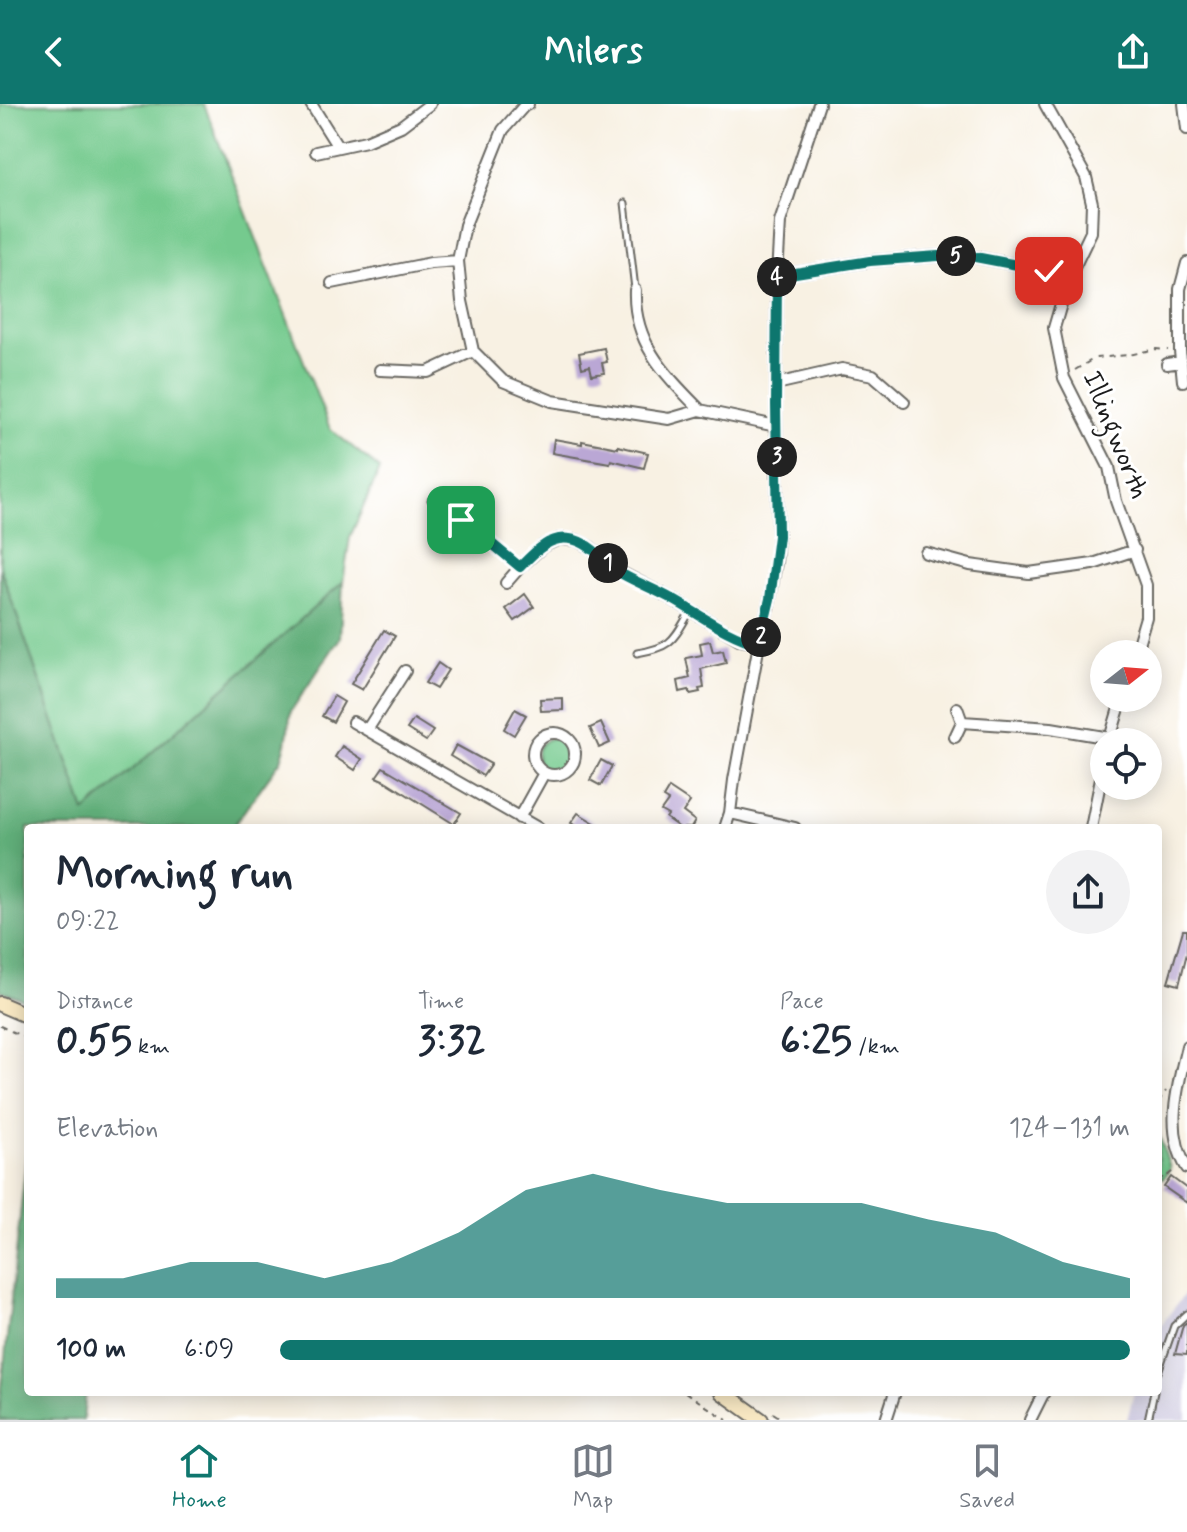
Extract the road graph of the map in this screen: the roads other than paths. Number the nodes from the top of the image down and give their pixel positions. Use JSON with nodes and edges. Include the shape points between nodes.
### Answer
{"nodes":[{"id":1,"x":311,"y":104,"type":"edge"},
{"id":2,"x":430,"y":104,"type":"edge"},
{"id":3,"x":528,"y":104,"type":"edge"},
{"id":4,"x":819,"y":104,"type":"edge"},
{"id":5,"x":1045,"y":104,"type":"edge"},
{"id":6,"x":1184,"y":104,"type":"edge"},
{"id":7,"x":1187,"y":129,"type":"edge"},
{"id":8,"x":338,"y":147,"type":"junction"},
{"id":9,"x":316,"y":152,"type":"dead end"},
{"id":10,"x":625,"y":203,"type":"dead end"},
{"id":11,"x":458,"y":261,"type":"junction"},
{"id":12,"x":1187,"y":263,"type":"edge"},
{"id":13,"x":777,"y":276,"type":"junction"},
{"id":14,"x":1068,"y":280,"type":"junction"},
{"id":15,"x":332,"y":283,"type":"dead end"},
{"id":16,"x":635,"y":290,"type":"joint"},
{"id":17,"x":473,"y":351,"type":"junction"},
{"id":18,"x":1181,"y":357,"type":"junction"},
{"id":19,"x":1167,"y":364,"type":"dead end"},
{"id":20,"x":380,"y":370,"type":"dead end"},
{"id":21,"x":1183,"y":381,"type":"dead end"},
{"id":22,"x":776,"y":384,"type":"junction"},
{"id":23,"x":904,"y":402,"type":"dead end"},
{"id":24,"x":700,"y":410,"type":"junction"},
{"id":25,"x":776,"y":426,"type":"junction"},
{"id":26,"x":476,"y":495,"type":"dead end"},
{"id":27,"x":431,"y":500,"type":"dead end"},
{"id":28,"x":461,"y":520,"type":"junction"},
{"id":29,"x":1135,"y":550,"type":"junction"},
{"id":30,"x":926,"y":553,"type":"dead end"},
{"id":31,"x":520,"y":567,"type":"junction"},
{"id":32,"x":506,"y":583,"type":"dead end"},
{"id":33,"x":691,"y":610,"type":"junction"},
{"id":34,"x":1139,"y":640,"type":"edge"},
{"id":35,"x":759,"y":644,"type":"junction"},
{"id":36,"x":637,"y":653,"type":"dead end"},
{"id":37,"x":405,"y":671,"type":"dead end"},
{"id":38,"x":957,"y":708,"type":"dead end"},
{"id":39,"x":353,"y":722,"type":"dead end"},
{"id":40,"x":962,"y":722,"type":"junction"},
{"id":41,"x":367,"y":730,"type":"junction"},
{"id":42,"x":1090,"y":736,"type":"edge"},
{"id":43,"x":955,"y":737,"type":"dead end"},
{"id":44,"x":544,"y":773,"type":"junction"},
{"id":45,"x":1097,"y":800,"type":"edge"},
{"id":46,"x":730,"y":813,"type":"junction"},
{"id":47,"x":519,"y":818,"type":"junction"},
{"id":48,"x":530,"y":824,"type":"edge"},
{"id":49,"x":726,"y":824,"type":"edge"},
{"id":50,"x":778,"y":824,"type":"edge"},
{"id":51,"x":1092,"y":824,"type":"edge"},
{"id":52,"x":0,"y":1004,"type":"edge"},
{"id":53,"x":24,"y":1014,"type":"edge"},
{"id":54,"x":1187,"y":1046,"type":"edge"},
{"id":55,"x":1185,"y":1164,"type":"edge"},
{"id":56,"x":1187,"y":1314,"type":"edge"},
{"id":57,"x":1162,"y":1360,"type":"edge"},
{"id":58,"x":728,"y":1396,"type":"edge"},
{"id":59,"x":894,"y":1396,"type":"edge"},
{"id":60,"x":1042,"y":1396,"type":"edge"},
{"id":61,"x":1153,"y":1396,"type":"edge"},
{"id":62,"x":761,"y":1420,"type":"edge"},
{"id":63,"x":886,"y":1420,"type":"edge"},
{"id":64,"x":1030,"y":1420,"type":"edge"},
{"id":65,"x":1148,"y":1420,"type":"edge"}],
"edges":[{"from":1,"to":8,"type":"street"},
{"from":2,"to":8,"type":"street","via":[[401,126]]},
{"from":3,"to":11,"type":"street","via":[[503,130],[465,225]]},
{"from":4,"to":13,"type":"street","via":[[780,222]]},
{"from":5,"to":14,"type":"street","name":"Illingworth","via":[[1086,177],[1092,203],[1091,232]]},
{"from":6,"to":7,"type":"street"},
{"from":8,"to":9,"type":"street"},
{"from":10,"to":16,"type":"lane"},
{"from":11,"to":15,"type":"street"},
{"from":11,"to":17,"type":"street"},
{"from":12,"to":18,"type":"street","via":[[1180,289]]},
{"from":13,"to":14,"type":"street","via":[[870,261],[970,256],[1049,271]]},
{"from":13,"to":22,"type":"street"},
{"from":14,"to":29,"type":"street","name":"Illingworth","via":[[1054,328],[1064,378],[1109,467]]},
{"from":16,"to":24,"type":"street","via":[[642,335],[667,376]]},
{"from":17,"to":20,"type":"street","via":[[428,372]]},
{"from":17,"to":24,"type":"street","via":[[503,381],[552,401],[669,419]]},
{"from":18,"to":19,"type":"street"},
{"from":18,"to":21,"type":"street"},
{"from":22,"to":23,"type":"street","via":[[842,369],[873,375]]},
{"from":22,"to":25,"type":"street"},
{"from":24,"to":25,"type":"street"},
{"from":25,"to":35,"type":"street","via":[[776,562]]},
{"from":26,"to":28,"type":"lane"},
{"from":27,"to":28,"type":"lane"},
{"from":28,"to":31,"type":"lane"},
{"from":29,"to":30,"type":"street","via":[[1093,564],[1029,573]]},
{"from":29,"to":34,"type":"street","name":"Illingworth","via":[[1146,585]]},
{"from":31,"to":32,"type":"street"},
{"from":31,"to":33,"type":"street","via":[[550,542],[576,540],[622,573]]},
{"from":33,"to":35,"type":"street","via":[[739,639]]},
{"from":33,"to":36,"type":"lane","via":[[669,644]]},
{"from":35,"to":46,"type":"street"},
{"from":37,"to":41,"type":"street"},
{"from":38,"to":40,"type":"street"},
{"from":39,"to":41,"type":"street"},
{"from":40,"to":42,"type":"street"},
{"from":40,"to":43,"type":"street"},
{"from":41,"to":47,"type":"street"},
{"from":44,"to":44,"type":"street","via":[[534,763],[536,742],[548,734],[566,737],[574,750],[573,763],[564,773]]},
{"from":44,"to":47,"type":"street"},
{"from":45,"to":51,"type":"street"},
{"from":46,"to":49,"type":"street"},
{"from":46,"to":50,"type":"street"},
{"from":47,"to":48,"type":"street"},
{"from":52,"to":53,"type":"main road"},
{"from":54,"to":55,"type":"street","via":[[1174,1113]]},
{"from":56,"to":57,"type":"lane","via":[[1174,1326]]},
{"from":58,"to":62,"type":"main road"},
{"from":59,"to":63,"type":"street"},
{"from":60,"to":64,"type":"street"},
{"from":61,"to":65,"type":"lane"}]}
